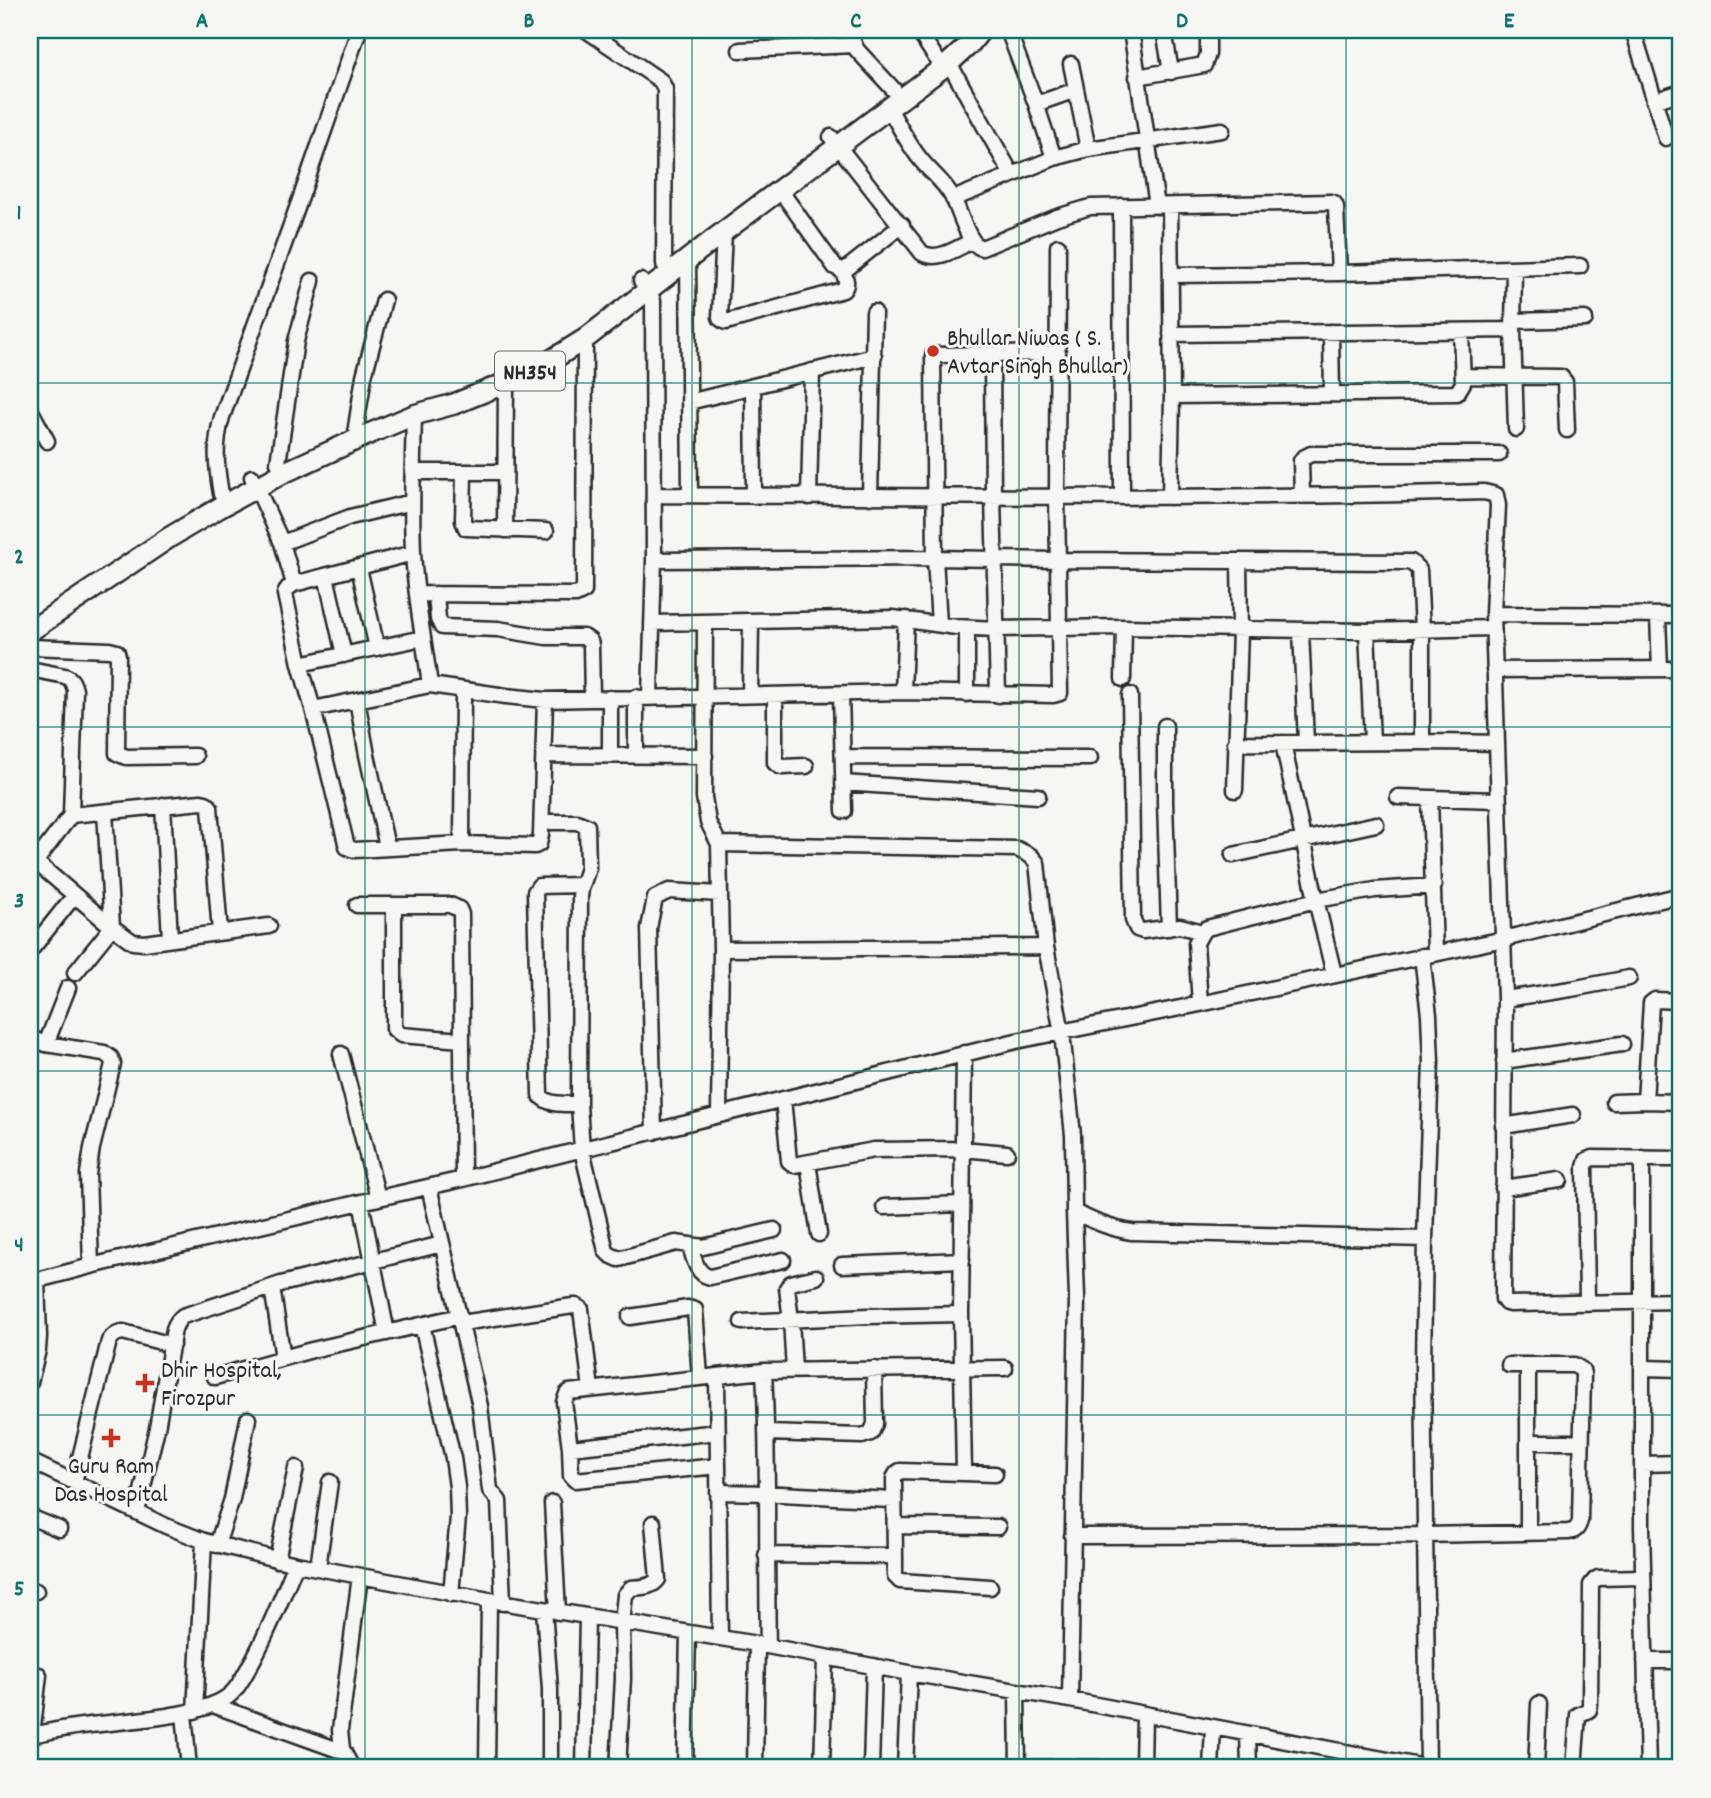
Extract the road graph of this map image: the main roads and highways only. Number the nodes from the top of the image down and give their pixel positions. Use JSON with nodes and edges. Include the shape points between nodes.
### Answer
{"nodes":[{"id":1,"x":980,"y":30,"type":"edge"},
{"id":2,"x":835,"y":141,"type":"junction"},
{"id":3,"x":645,"y":285,"type":"junction"},
{"id":4,"x":254,"y":483,"type":"junction"},
{"id":5,"x":30,"y":617,"type":"edge"},
{"id":6,"x":30,"y":631,"type":"edge"}],
"edges":[{"from":1,"to":2,"type":"highway","number":"NH354","via":[[963,37],[942,61]]},
{"from":2,"to":3,"type":"highway","number":"NH354","via":[[780,190]]},
{"from":2,"to":3,"type":"highway","number":"NH354","via":[[664,264]]},
{"from":3,"to":4,"type":"highway","number":"NH354","via":[[539,354],[450,394],[356,427],[278,463]]},
{"from":3,"to":4,"type":"highway","number":"NH354","via":[[585,339],[545,364]]},
{"from":4,"to":5,"type":"highway","number":"NH354","via":[[221,494],[164,527]]},
{"from":4,"to":6,"type":"highway","number":"NH354"}]}
